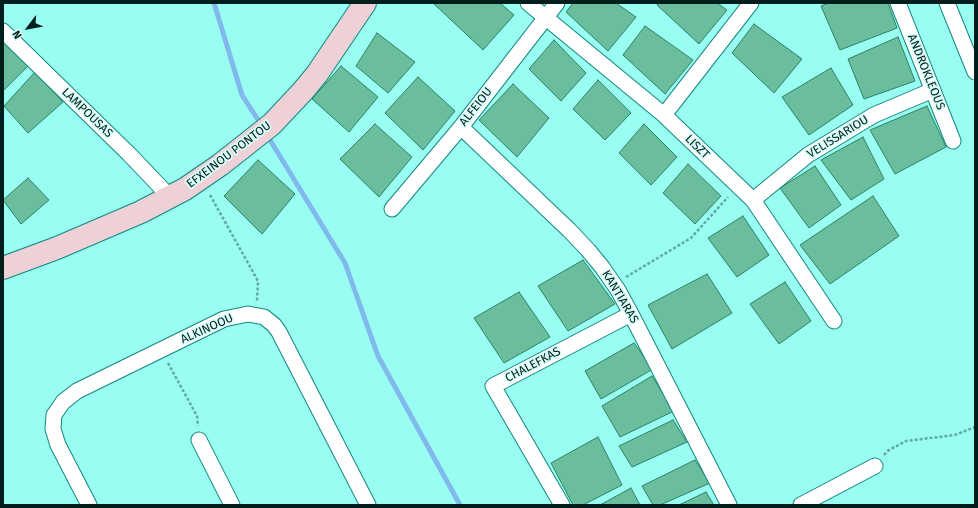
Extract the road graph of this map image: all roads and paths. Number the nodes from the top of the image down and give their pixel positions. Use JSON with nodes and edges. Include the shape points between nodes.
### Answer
{"nodes":[{"id":1,"x":365,"y":3,"type":"edge"},
{"id":2,"x":528,"y":3,"type":"edge"},
{"id":3,"x":558,"y":3,"type":"edge"},
{"id":4,"x":751,"y":3,"type":"edge"},
{"id":5,"x":898,"y":3,"type":"edge"},
{"id":6,"x":947,"y":3,"type":"edge"},
{"id":7,"x":546,"y":18,"type":"junction"},
{"id":8,"x":3,"y":31,"type":"edge"},
{"id":9,"x":975,"y":72,"type":"edge"},
{"id":10,"x":933,"y":90,"type":"junction"},
{"id":11,"x":664,"y":115,"type":"junction"},
{"id":12,"x":461,"y":127,"type":"junction"},
{"id":13,"x":953,"y":141,"type":"dead end"},
{"id":14,"x":202,"y":178,"type":"junction"},
{"id":15,"x":738,"y":186,"type":"junction"},
{"id":16,"x":170,"y":197,"type":"junction"},
{"id":17,"x":753,"y":200,"type":"junction"},
{"id":18,"x":392,"y":209,"type":"dead end"},
{"id":19,"x":3,"y":268,"type":"edge"},
{"id":20,"x":614,"y":284,"type":"junction"},
{"id":21,"x":631,"y":314,"type":"junction"},
{"id":22,"x":257,"y":315,"type":"junction"},
{"id":23,"x":834,"y":321,"type":"dead end"},
{"id":24,"x":161,"y":350,"type":"junction"},
{"id":25,"x":975,"y":427,"type":"edge"},
{"id":26,"x":199,"y":440,"type":"joint"},
{"id":27,"x":874,"y":466,"type":"joint"},
{"id":28,"x":89,"y":505,"type":"edge"},
{"id":29,"x":232,"y":505,"type":"edge"},
{"id":30,"x":368,"y":505,"type":"edge"},
{"id":31,"x":562,"y":505,"type":"edge"},
{"id":32,"x":729,"y":505,"type":"edge"},
{"id":33,"x":801,"y":505,"type":"edge"}],
"edges":[{"from":1,"to":14,"type":"street","name":"EFXEINOU PONTOU","via":[[317,74],[299,95],[264,131]]},
{"from":2,"to":7,"type":"street","name":"LISZT"},
{"from":3,"to":7,"type":"street","name":"ALFEIOU"},
{"from":4,"to":11,"type":"street"},
{"from":5,"to":10,"type":"street","name":"ANDROKLEOUS"},
{"from":6,"to":9,"type":"street"},
{"from":7,"to":11,"type":"street","name":"LISZT"},
{"from":7,"to":12,"type":"street","name":"ALFEIOU"},
{"from":8,"to":16,"type":"street","name":"LAMPOUSAS"},
{"from":10,"to":13,"type":"street","name":"ANDROKLEOUS"},
{"from":10,"to":17,"type":"street","name":"VELISSARIOU","via":[[874,115],[808,155]]},
{"from":11,"to":15,"type":"street","name":"LISZT"},
{"from":12,"to":18,"type":"street","name":"ALFEIOU"},
{"from":12,"to":20,"type":"street","name":"KANTIARAS","via":[[569,230]]},
{"from":14,"to":16,"type":"street","name":"EFXEINOU PONTOU"},
{"from":14,"to":22,"type":"path","via":[[258,281]]},
{"from":15,"to":17,"type":"street","name":"LISZT"},
{"from":15,"to":20,"type":"path","via":[[691,238]]},
{"from":16,"to":19,"type":"street","name":"EFXEINOU PONTOU","via":[[106,228]]},
{"from":17,"to":23,"type":"street","name":"LISZT"},
{"from":20,"to":21,"type":"street","name":"KANTIARAS"},
{"from":21,"to":31,"type":"street","name":"CHALEFKAS","via":[[492,386]]},
{"from":21,"to":32,"type":"street","name":"KANTIARAS"},
{"from":22,"to":24,"type":"street","name":"ALKINOOU","via":[[240,315],[224,319]]},
{"from":22,"to":30,"type":"street","via":[[269,320],[279,332]]},
{"from":24,"to":26,"type":"path","via":[[198,416]]},
{"from":24,"to":28,"type":"street","name":"ALKINOOU","via":[[77,391],[63,402],[54,415],[53,430],[58,445]]},
{"from":25,"to":27,"type":"path","via":[[955,435],[906,441],[889,450]]},
{"from":26,"to":29,"type":"street"},
{"from":27,"to":33,"type":"street"}]}
